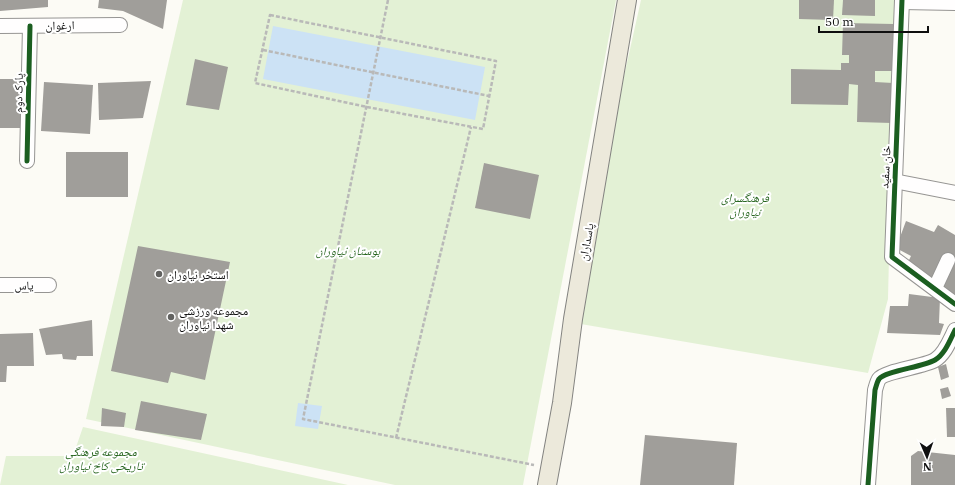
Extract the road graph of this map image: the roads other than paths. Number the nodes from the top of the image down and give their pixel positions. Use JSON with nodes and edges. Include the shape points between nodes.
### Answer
{"nodes":[{"id":1,"x":627,"y":0,"type":"edge"},
{"id":2,"x":902,"y":1,"type":"edge"},
{"id":3,"x":955,"y":3,"type":"edge"},
{"id":4,"x":120,"y":25,"type":"dead end"},
{"id":5,"x":0,"y":26,"type":"edge"},
{"id":6,"x":30,"y":26,"type":"junction"},
{"id":7,"x":27,"y":161,"type":"dead end"},
{"id":8,"x":894,"y":181,"type":"junction"},
{"id":9,"x":955,"y":193,"type":"edge"},
{"id":10,"x":948,"y":260,"type":"dead end"},
{"id":11,"x":0,"y":285,"type":"edge"},
{"id":12,"x":49,"y":285,"type":"dead end"},
{"id":13,"x":935,"y":288,"type":"junction"},
{"id":14,"x":955,"y":304,"type":"edge"},
{"id":15,"x":955,"y":330,"type":"edge"},
{"id":16,"x":549,"y":477,"type":"edge"},
{"id":17,"x":868,"y":485,"type":"edge"}],
"edges":[{"from":1,"to":16,"type":"main road","name":"پاسداران"},
{"from":2,"to":3,"type":"street"},
{"from":2,"to":8,"type":"street","name":"خان سفید"},
{"from":4,"to":6,"type":"street","name":"ارغوان"},
{"from":5,"to":6,"type":"street","name":"ارغوان"},
{"from":6,"to":7,"type":"street","name":"پارک دوم"},
{"from":8,"to":9,"type":"street"},
{"from":8,"to":13,"type":"street","name":"خان سفید","via":[[892,257]]},
{"from":10,"to":13,"type":"street"},
{"from":11,"to":12,"type":"street","name":"یاس"},
{"from":13,"to":14,"type":"street","name":"خان سفید"},
{"from":15,"to":17,"type":"street","via":[[943,353],[935,360],[879,378],[875,390]]}]}
